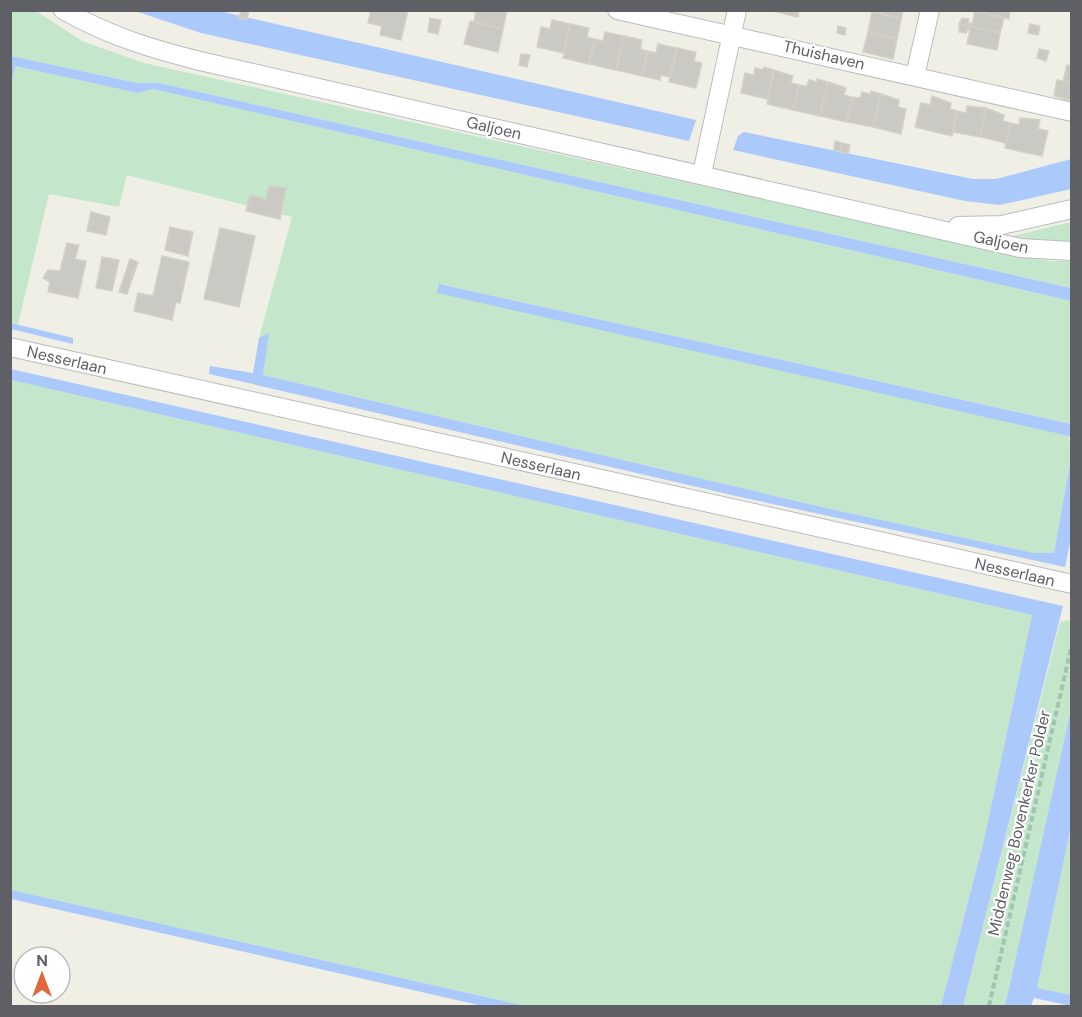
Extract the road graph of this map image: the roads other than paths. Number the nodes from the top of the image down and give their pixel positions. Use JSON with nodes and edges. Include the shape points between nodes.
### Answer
{"nodes":[{"id":1,"x":63,"y":10,"type":"edge"},
{"id":2,"x":617,"y":10,"type":"edge"},
{"id":3,"x":737,"y":10,"type":"edge"},
{"id":4,"x":930,"y":10,"type":"edge"},
{"id":5,"x":732,"y":34,"type":"junction"},
{"id":6,"x":915,"y":76,"type":"junction"},
{"id":7,"x":1071,"y":112,"type":"edge"},
{"id":8,"x":702,"y":174,"type":"junction"},
{"id":9,"x":1071,"y":209,"type":"edge"},
{"id":10,"x":932,"y":226,"type":"junction"},
{"id":11,"x":1071,"y":251,"type":"edge"},
{"id":12,"x":10,"y":347,"type":"edge"},
{"id":13,"x":1071,"y":584,"type":"edge"}],
"edges":[{"from":1,"to":8,"type":"street","name":"Galjoen","via":[[104,33],[147,48]]},
{"from":2,"to":5,"type":"street","name":"Thuishaven"},
{"from":3,"to":5,"type":"street"},
{"from":4,"to":6,"type":"street"},
{"from":5,"to":6,"type":"street","name":"Thuishaven"},
{"from":5,"to":8,"type":"street"},
{"from":6,"to":7,"type":"street","name":"Thuishaven"},
{"from":8,"to":10,"type":"street","name":"Galjoen"},
{"from":9,"to":10,"type":"street","name":"Galjoen","via":[[1002,225]]},
{"from":10,"to":11,"type":"street","name":"Galjoen","via":[[1020,248]]},
{"from":12,"to":13,"type":"street","name":"Nesserlaan"}]}
